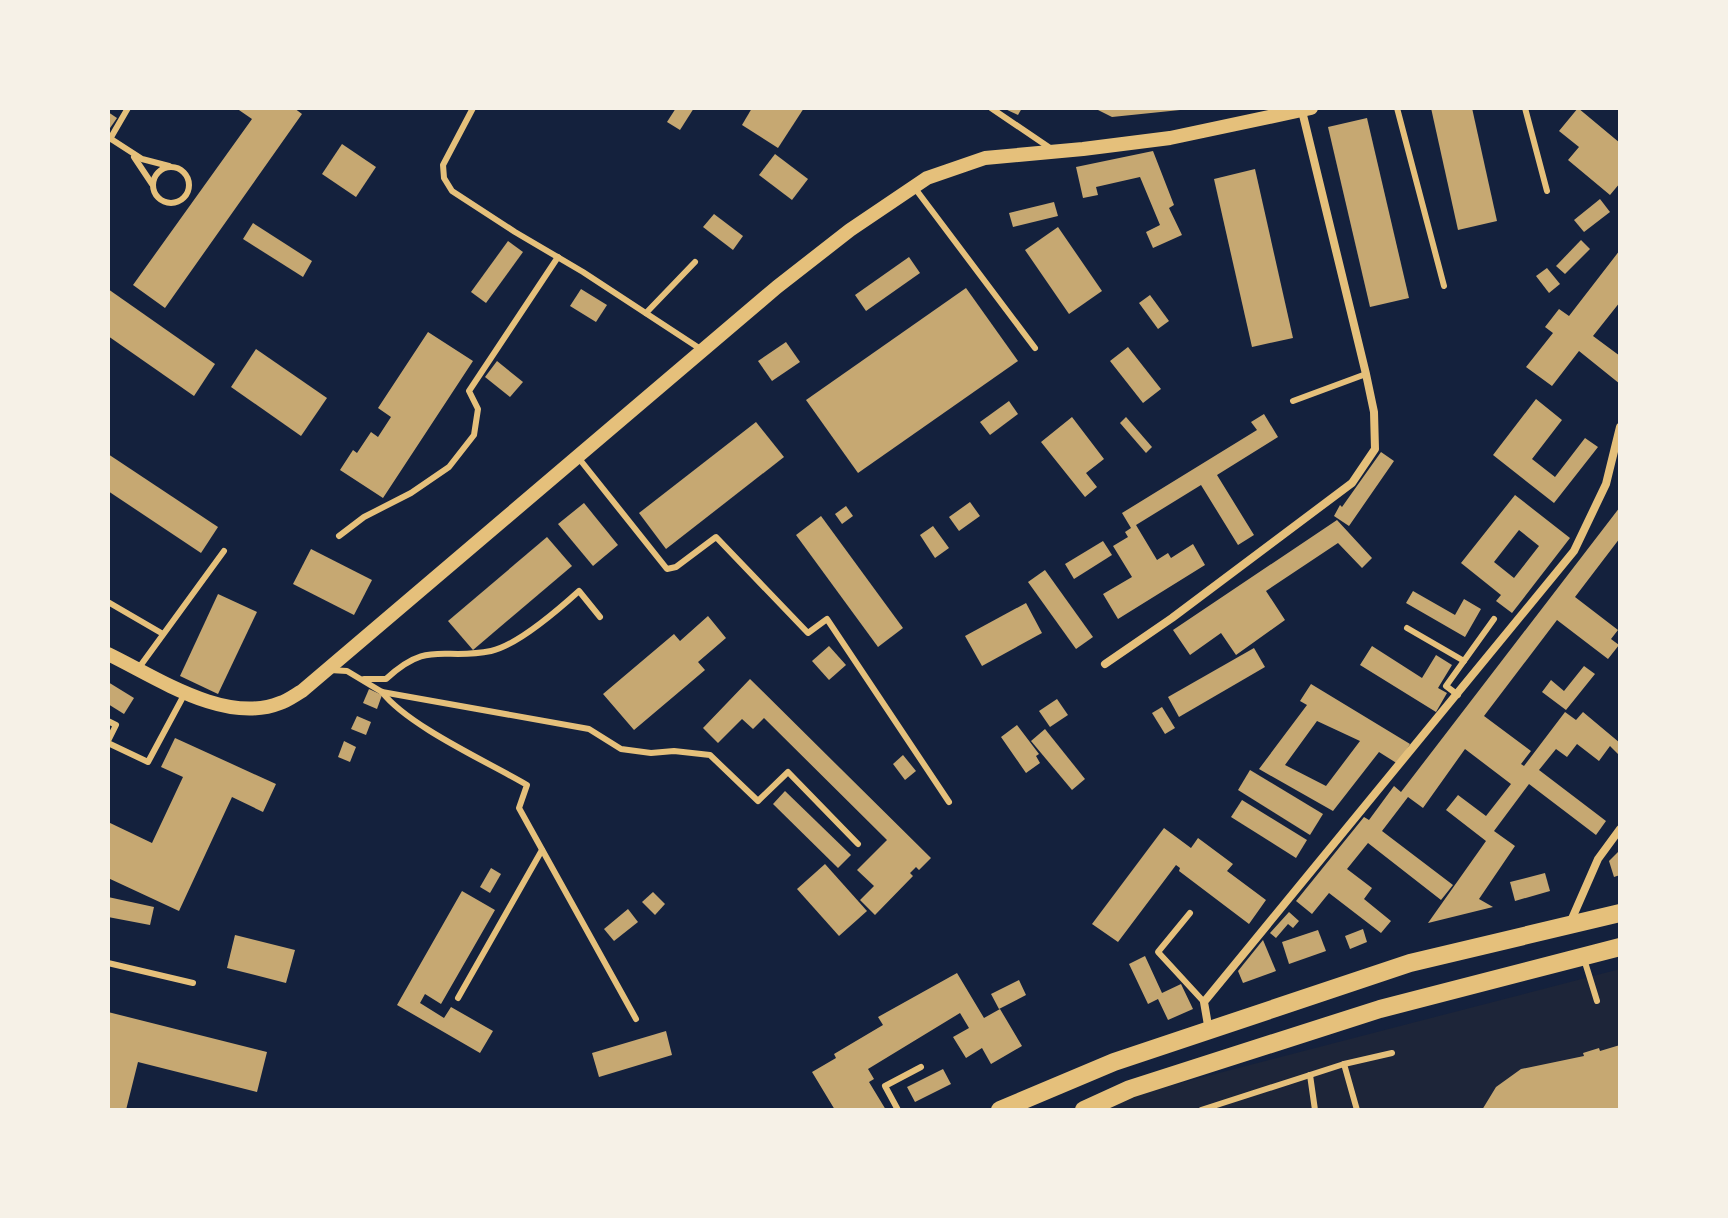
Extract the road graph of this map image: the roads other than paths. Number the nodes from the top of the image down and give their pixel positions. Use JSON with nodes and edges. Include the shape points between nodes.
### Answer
{"nodes":[{"id":1,"x":128,"y":108,"type":"edge"},
{"id":2,"x":473,"y":108,"type":"edge"},
{"id":3,"x":991,"y":108,"type":"edge"},
{"id":4,"x":1397,"y":108,"type":"edge"},
{"id":5,"x":1525,"y":108,"type":"edge"},
{"id":6,"x":1307,"y":110,"type":"edge"},
{"id":7,"x":109,"y":138,"type":"edge"},
{"id":8,"x":1056,"y":152,"type":"junction"},
{"id":9,"x":132,"y":154,"type":"junction"},
{"id":10,"x":175,"y":167,"type":"junction"},
{"id":11,"x":914,"y":187,"type":"junction"},
{"id":12,"x":154,"y":188,"type":"junction"},
{"id":13,"x":1547,"y":191,"type":"dead end"},
{"id":14,"x":558,"y":257,"type":"junction"},
{"id":15,"x":695,"y":262,"type":"dead end"},
{"id":16,"x":1444,"y":286,"type":"dead end"},
{"id":17,"x":646,"y":313,"type":"junction"},
{"id":18,"x":1035,"y":348,"type":"dead end"},
{"id":19,"x":702,"y":350,"type":"junction"},
{"id":20,"x":1366,"y":374,"type":"junction"},
{"id":21,"x":1293,"y":401,"type":"dead end"},
{"id":22,"x":1620,"y":427,"type":"edge"},
{"id":23,"x":577,"y":456,"type":"junction"},
{"id":24,"x":339,"y":536,"type":"dead end"},
{"id":25,"x":224,"y":551,"type":"dead end"},
{"id":26,"x":108,"y":602,"type":"edge"},
{"id":27,"x":600,"y":617,"type":"dead end"},
{"id":28,"x":1494,"y":619,"type":"dead end"},
{"id":29,"x":1407,"y":628,"type":"dead end"},
{"id":30,"x":163,"y":634,"type":"junction"},
{"id":31,"x":108,"y":654,"type":"edge"},
{"id":32,"x":1464,"y":661,"type":"junction"},
{"id":33,"x":1105,"y":664,"type":"dead end"},
{"id":34,"x":138,"y":669,"type":"junction"},
{"id":35,"x":326,"y":669,"type":"junction"},
{"id":36,"x":361,"y":679,"type":"junction"},
{"id":37,"x":185,"y":692,"type":"junction"},
{"id":38,"x":382,"y":692,"type":"junction"},
{"id":39,"x":1458,"y":695,"type":"junction"},
{"id":40,"x":108,"y":721,"type":"edge"},
{"id":41,"x":108,"y":742,"type":"edge"},
{"id":42,"x":949,"y":802,"type":"dead end"},
{"id":43,"x":1620,"y":829,"type":"edge"},
{"id":44,"x":858,"y":844,"type":"dead end"},
{"id":45,"x":542,"y":850,"type":"junction"},
{"id":46,"x":1190,"y":913,"type":"dead end"},
{"id":47,"x":1620,"y":913,"type":"edge"},
{"id":48,"x":1568,"y":927,"type":"junction"},
{"id":49,"x":1620,"y":947,"type":"edge"},
{"id":50,"x":1584,"y":956,"type":"junction"},
{"id":51,"x":108,"y":963,"type":"edge"},
{"id":52,"x":193,"y":983,"type":"dead end"},
{"id":53,"x":458,"y":998,"type":"dead end"},
{"id":54,"x":1597,"y":1001,"type":"dead end"},
{"id":55,"x":1204,"y":1002,"type":"junction"},
{"id":56,"x":636,"y":1019,"type":"dead end"},
{"id":57,"x":1209,"y":1032,"type":"junction"},
{"id":58,"x":1392,"y":1053,"type":"dead end"},
{"id":59,"x":1344,"y":1064,"type":"junction"},
{"id":60,"x":921,"y":1067,"type":"dead end"},
{"id":61,"x":1310,"y":1075,"type":"junction"},
{"id":62,"x":898,"y":1110,"type":"edge"},
{"id":63,"x":1000,"y":1110,"type":"edge"},
{"id":64,"x":1084,"y":1110,"type":"edge"},
{"id":65,"x":1201,"y":1110,"type":"edge"},
{"id":66,"x":1315,"y":1110,"type":"edge"},
{"id":67,"x":1357,"y":1110,"type":"edge"}],
"edges":[{"from":1,"to":7,"type":"lane"},
{"from":2,"to":14,"type":"lane","via":[[443,165],[444,178],[452,191]]},
{"from":3,"to":8,"type":"lane"},
{"from":4,"to":16,"type":"lane"},
{"from":5,"to":13,"type":"lane"},
{"from":6,"to":8,"type":"street","via":[[1170,138]]},
{"from":6,"to":20,"type":"street"},
{"from":7,"to":9,"type":"lane"},
{"from":8,"to":11,"type":"street","via":[[985,158]]},
{"from":9,"to":10,"type":"lane"},
{"from":9,"to":12,"type":"lane"},
{"from":10,"to":12,"type":"lane","via":[[162,169]]},
{"from":10,"to":12,"type":"lane","via":[[189,181],[181,200],[161,199]]},
{"from":11,"to":18,"type":"lane"},
{"from":11,"to":19,"type":"street","via":[[838,240]]},
{"from":14,"to":17,"type":"lane"},
{"from":14,"to":24,"type":"lane","via":[[469,391],[478,409],[474,435],[449,467]]},
{"from":15,"to":17,"type":"lane"},
{"from":17,"to":19,"type":"lane"},
{"from":19,"to":23,"type":"street"},
{"from":20,"to":21,"type":"lane"},
{"from":20,"to":33,"type":"street","via":[[1375,449],[1352,483]]},
{"from":22,"to":39,"type":"street","via":[[1606,484],[1574,551]]},
{"from":23,"to":35,"type":"street"},
{"from":23,"to":42,"type":"lane","via":[[667,569],[716,537],[808,633],[827,619]]},
{"from":25,"to":30,"type":"lane"},
{"from":26,"to":30,"type":"lane"},
{"from":27,"to":36,"type":"lane","via":[[579,591],[517,639],[492,651],[419,655],[386,679]]},
{"from":28,"to":32,"type":"lane"},
{"from":29,"to":32,"type":"lane"},
{"from":30,"to":34,"type":"lane"},
{"from":31,"to":34,"type":"street"},
{"from":32,"to":39,"type":"lane","via":[[1446,686]]},
{"from":34,"to":37,"type":"street"},
{"from":35,"to":36,"type":"lane"},
{"from":35,"to":37,"type":"street","via":[[279,704],[244,709],[208,703]]},
{"from":36,"to":38,"type":"lane"},
{"from":37,"to":41,"type":"lane","via":[[148,762]]},
{"from":38,"to":44,"type":"lane","via":[[589,729],[621,749],[710,755],[758,801],[788,772]]},
{"from":38,"to":45,"type":"lane","via":[[391,705],[527,785],[519,808]]},
{"from":39,"to":55,"type":"street"},
{"from":40,"to":41,"type":"lane","via":[[116,725]]},
{"from":43,"to":48,"type":"street","via":[[1598,859]]},
{"from":45,"to":53,"type":"lane"},
{"from":45,"to":56,"type":"lane"},
{"from":46,"to":55,"type":"lane","via":[[1158,952]]},
{"from":47,"to":48,"type":"main road"},
{"from":48,"to":57,"type":"main road","via":[[1410,963]]},
{"from":49,"to":50,"type":"main road"},
{"from":50,"to":54,"type":"lane"},
{"from":50,"to":64,"type":"main road","via":[[1380,1009],[1143,1085]]},
{"from":51,"to":52,"type":"lane"},
{"from":55,"to":57,"type":"street"},
{"from":57,"to":63,"type":"main road","via":[[1114,1062]]},
{"from":58,"to":59,"type":"lane"},
{"from":59,"to":61,"type":"lane"},
{"from":59,"to":67,"type":"lane"},
{"from":60,"to":62,"type":"lane","via":[[885,1086]]},
{"from":61,"to":65,"type":"lane"},
{"from":61,"to":66,"type":"lane"}]}
